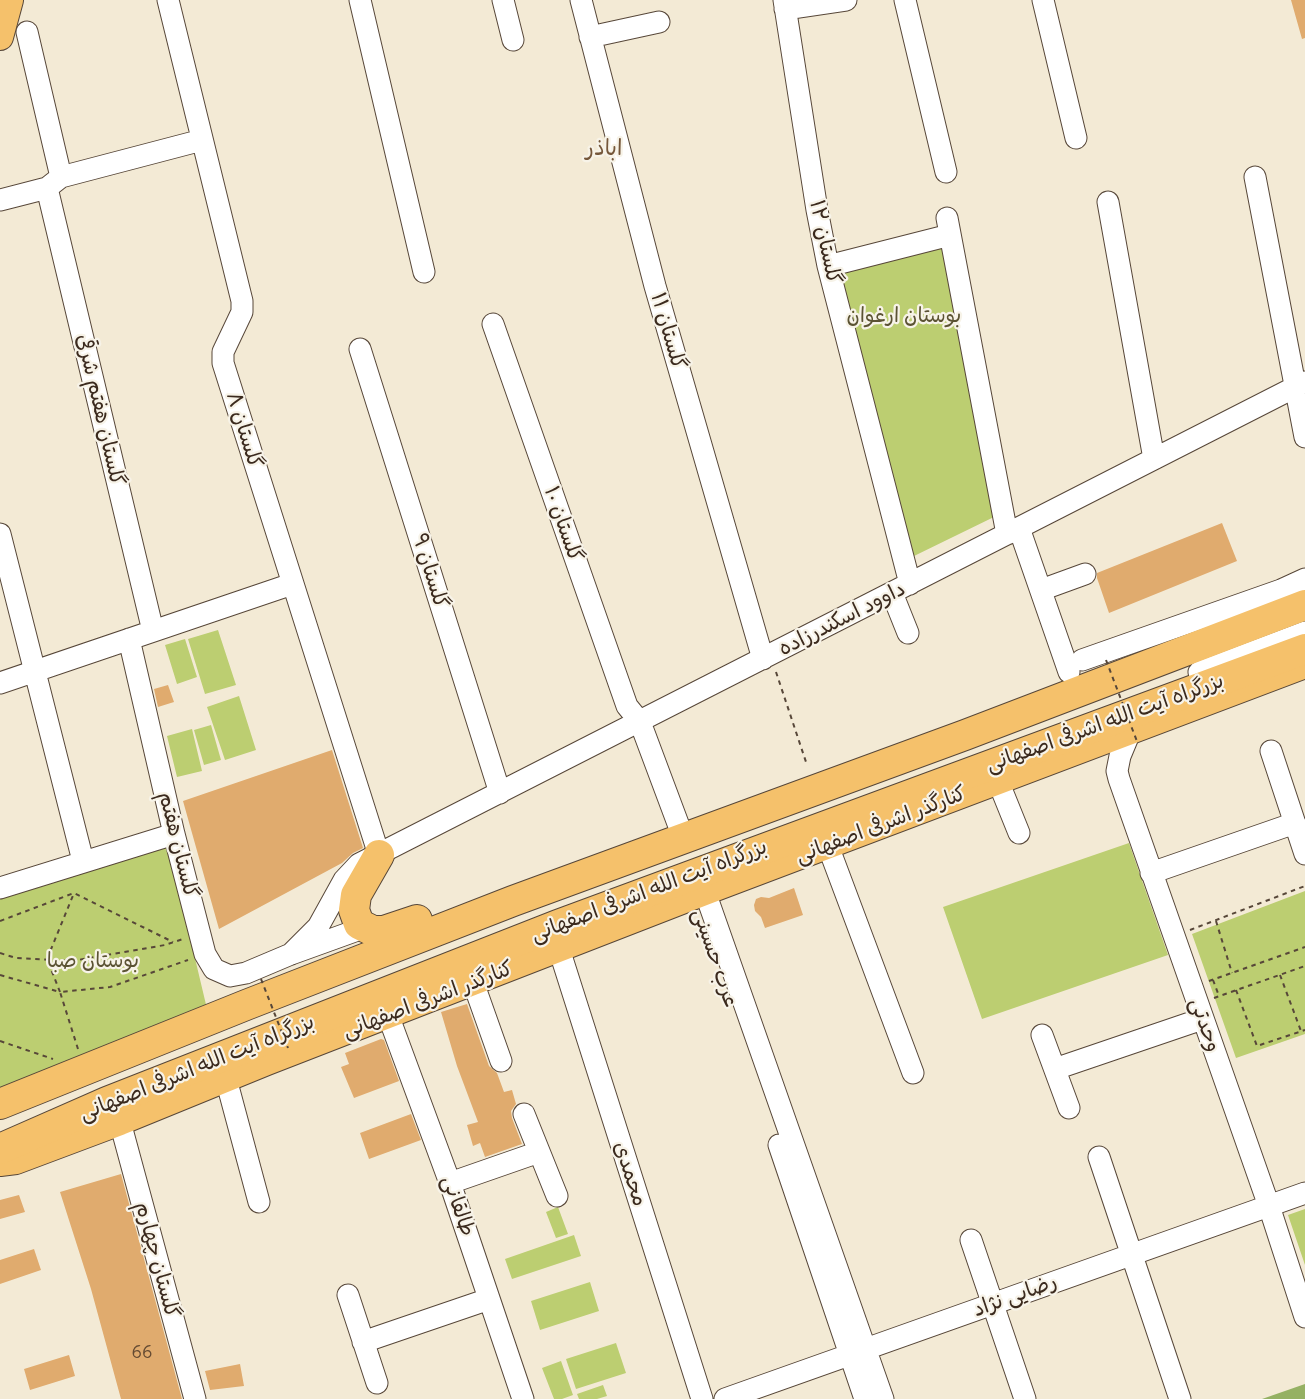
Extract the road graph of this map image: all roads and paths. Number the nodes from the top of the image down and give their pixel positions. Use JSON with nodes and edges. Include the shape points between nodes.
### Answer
{"nodes":[{"id":1,"x":10,"y":0,"type":"edge"},
{"id":2,"x":168,"y":0,"type":"edge"},
{"id":3,"x":360,"y":0,"type":"edge"},
{"id":4,"x":503,"y":0,"type":"edge"},
{"id":5,"x":581,"y":0,"type":"edge"},
{"id":6,"x":846,"y":0,"type":"edge"},
{"id":7,"x":905,"y":0,"type":"edge"},
{"id":8,"x":1043,"y":0,"type":"edge"},
{"id":9,"x":784,"y":4,"type":"edge"},
{"id":10,"x":659,"y":22,"type":"dead end"},
{"id":11,"x":27,"y":32,"type":"dead end"},
{"id":12,"x":0,"y":37,"type":"edge"},
{"id":13,"x":590,"y":37,"type":"junction"},
{"id":14,"x":513,"y":40,"type":"dead end"},
{"id":15,"x":1076,"y":138,"type":"dead end"},
{"id":16,"x":202,"y":140,"type":"junction"},
{"id":17,"x":946,"y":172,"type":"dead end"},
{"id":18,"x":1255,"y":177,"type":"dead end"},
{"id":19,"x":54,"y":183,"type":"junction"},
{"id":20,"x":0,"y":200,"type":"edge"},
{"id":21,"x":1108,"y":202,"type":"dead end"},
{"id":22,"x":828,"y":266,"type":"junction"},
{"id":23,"x":424,"y":272,"type":"dead end"},
{"id":24,"x":493,"y":324,"type":"dead end"},
{"id":25,"x":360,"y":349,"type":"dead end"},
{"id":26,"x":1300,"y":385,"type":"edge"},
{"id":27,"x":1305,"y":437,"type":"edge"},
{"id":28,"x":1154,"y":459,"type":"junction"},
{"id":29,"x":1013,"y":531,"type":"junction"},
{"id":30,"x":0,"y":534,"type":"edge"},
{"id":31,"x":1085,"y":574,"type":"dead end"},
{"id":32,"x":1305,"y":579,"type":"edge"},
{"id":33,"x":292,"y":584,"type":"junction"},
{"id":34,"x":901,"y":589,"type":"junction"},
{"id":35,"x":1041,"y":590,"type":"junction"},
{"id":36,"x":1305,"y":605,"type":"edge"},
{"id":37,"x":1305,"y":618,"type":"edge"},
{"id":38,"x":153,"y":631,"type":"junction"},
{"id":39,"x":908,"y":633,"type":"dead end"},
{"id":40,"x":1305,"y":633,"type":"edge"},
{"id":41,"x":129,"y":639,"type":"junction"},
{"id":42,"x":1305,"y":649,"type":"edge"},
{"id":43,"x":766,"y":657,"type":"junction"},
{"id":44,"x":1106,"y":660,"type":"dead end"},
{"id":45,"x":1305,"y":665,"type":"edge"},
{"id":46,"x":34,"y":672,"type":"junction"},
{"id":47,"x":0,"y":683,"type":"edge"},
{"id":48,"x":640,"y":722,"type":"junction"},
{"id":49,"x":1120,"y":735,"type":"junction"},
{"id":50,"x":1271,"y":751,"type":"dead end"},
{"id":51,"x":807,"y":765,"type":"dead end"},
{"id":52,"x":998,"y":781,"type":"junction"},
{"id":53,"x":500,"y":793,"type":"junction"},
{"id":54,"x":1294,"y":823,"type":"junction"},
{"id":55,"x":1019,"y":833,"type":"dead end"},
{"id":56,"x":174,"y":834,"type":"junction"},
{"id":57,"x":683,"y":837,"type":"junction"},
{"id":58,"x":828,"y":846,"type":"junction"},
{"id":59,"x":1305,"y":854,"type":"edge"},
{"id":60,"x":379,"y":855,"type":"junction"},
{"id":61,"x":83,"y":861,"type":"junction"},
{"id":62,"x":1151,"y":873,"type":"junction"},
{"id":63,"x":1305,"y":886,"type":"edge"},
{"id":64,"x":697,"y":887,"type":"junction"},
{"id":65,"x":0,"y":888,"type":"edge"},
{"id":66,"x":74,"y":893,"type":"junction"},
{"id":67,"x":513,"y":901,"type":"junction"},
{"id":68,"x":1215,"y":920,"type":"junction"},
{"id":69,"x":0,"y":921,"type":"edge"},
{"id":70,"x":363,"y":928,"type":"junction"},
{"id":71,"x":1173,"y":936,"type":"junction"},
{"id":72,"x":173,"y":942,"type":"junction"},
{"id":73,"x":202,"y":944,"type":"junction"},
{"id":74,"x":1305,"y":947,"type":"edge"},
{"id":75,"x":559,"y":949,"type":"junction"},
{"id":76,"x":0,"y":953,"type":"edge"},
{"id":77,"x":291,"y":954,"type":"junction"},
{"id":78,"x":47,"y":959,"type":"junction"},
{"id":79,"x":1305,"y":966,"type":"edge"},
{"id":80,"x":1232,"y":973,"type":"junction"},
{"id":81,"x":0,"y":975,"type":"edge"},
{"id":82,"x":1280,"y":975,"type":"junction"},
{"id":83,"x":261,"y":979,"type":"dead end"},
{"id":84,"x":1213,"y":980,"type":"junction"},
{"id":85,"x":473,"y":982,"type":"junction"},
{"id":86,"x":1236,"y":990,"type":"junction"},
{"id":87,"x":60,"y":992,"type":"junction"},
{"id":88,"x":1220,"y":996,"type":"junction"},
{"id":89,"x":1197,"y":1003,"type":"junction"},
{"id":90,"x":388,"y":1015,"type":"junction"},
{"id":91,"x":1303,"y":1030,"type":"edge"},
{"id":92,"x":1042,"y":1035,"type":"dead end"},
{"id":93,"x":0,"y":1041,"type":"edge"},
{"id":94,"x":288,"y":1048,"type":"dead end"},
{"id":95,"x":78,"y":1049,"type":"dead end"},
{"id":96,"x":53,"y":1059,"type":"dead end"},
{"id":97,"x":501,"y":1061,"type":"dead end"},
{"id":98,"x":1055,"y":1069,"type":"junction"},
{"id":99,"x":913,"y":1073,"type":"dead end"},
{"id":100,"x":226,"y":1079,"type":"junction"},
{"id":101,"x":0,"y":1104,"type":"edge"},
{"id":102,"x":1069,"y":1108,"type":"dead end"},
{"id":103,"x":524,"y":1114,"type":"dead end"},
{"id":104,"x":0,"y":1118,"type":"edge"},
{"id":105,"x":120,"y":1122,"type":"junction"},
{"id":106,"x":0,"y":1134,"type":"edge"},
{"id":107,"x":538,"y":1152,"type":"junction"},
{"id":108,"x":1099,"y":1157,"type":"dead end"},
{"id":109,"x":4,"y":1161,"type":"edge"},
{"id":110,"x":450,"y":1183,"type":"junction"},
{"id":111,"x":1305,"y":1193,"type":"edge"},
{"id":112,"x":557,"y":1196,"type":"dead end"},
{"id":113,"x":259,"y":1202,"type":"dead end"},
{"id":114,"x":1269,"y":1206,"type":"junction"},
{"id":115,"x":971,"y":1240,"type":"dead end"},
{"id":116,"x":1131,"y":1255,"type":"junction"},
{"id":117,"x":348,"y":1295,"type":"dead end"},
{"id":118,"x":489,"y":1299,"type":"junction"},
{"id":119,"x":994,"y":1304,"type":"junction"},
{"id":120,"x":1305,"y":1317,"type":"edge"},
{"id":121,"x":363,"y":1342,"type":"junction"},
{"id":122,"x":859,"y":1352,"type":"junction"},
{"id":123,"x":377,"y":1383,"type":"dead end"},
{"id":124,"x":195,"y":1399,"type":"edge"},
{"id":125,"x":523,"y":1399,"type":"edge"},
{"id":126,"x":702,"y":1399,"type":"edge"},
{"id":127,"x":726,"y":1399,"type":"edge"},
{"id":128,"x":865,"y":1399,"type":"edge"},
{"id":129,"x":883,"y":1399,"type":"edge"},
{"id":130,"x":1026,"y":1399,"type":"edge"},
{"id":131,"x":1180,"y":1399,"type":"edge"}],
"edges":[{"from":1,"to":12,"type":"main road"},
{"from":2,"to":16,"type":"street","name":"گلستان ٨"},
{"from":3,"to":23,"type":"street"},
{"from":4,"to":14,"type":"street"},
{"from":5,"to":13,"type":"street","name":"گلستان ۱۱"},
{"from":6,"to":9,"type":"street"},
{"from":7,"to":17,"type":"street"},
{"from":8,"to":15,"type":"street"},
{"from":9,"to":22,"type":"street","name":"گلستان ۱۲"},
{"from":10,"to":13,"type":"street"},
{"from":11,"to":19,"type":"street","name":"گلستان هفتم شرقی"},
{"from":13,"to":43,"type":"street","name":"گلستان ۱۱","via":[[655,286]]},
{"from":16,"to":19,"type":"street"},
{"from":16,"to":33,"type":"street","name":"گلستان ٨","via":[[242,301],[242,312],[223,352],[223,363]]},
{"from":18,"to":26,"type":"street"},
{"from":19,"to":20,"type":"street"},
{"from":19,"to":38,"type":"street","name":"گلستان هفتم شرقی"},
{"from":21,"to":28,"type":"street"},
{"from":22,"to":29,"type":"street","via":[[948,227]]},
{"from":22,"to":34,"type":"street","name":"گلستان ۱۲"},
{"from":24,"to":48,"type":"street","name":"گلستان ۱۰","via":[[627,706]]},
{"from":25,"to":53,"type":"street","name":"گلستان ۹"},
{"from":26,"to":27,"type":"street"},
{"from":26,"to":28,"type":"street","name":"داوود اسکندرزاده"},
{"from":28,"to":29,"type":"street","name":"داوود اسکندرزاده"},
{"from":29,"to":34,"type":"street","name":"داوود اسکندرزاده"},
{"from":29,"to":35,"type":"street"},
{"from":30,"to":46,"type":"street"},
{"from":31,"to":35,"type":"street"},
{"from":32,"to":35,"type":"street","via":[[1075,666]]},
{"from":33,"to":38,"type":"street"},
{"from":33,"to":60,"type":"street","name":"گلستان ٨"},
{"from":34,"to":39,"type":"street","name":"گلستان ۱۲"},
{"from":34,"to":43,"type":"street","name":"داوود اسکندرزاده"},
{"from":36,"to":57,"type":"highway","name":"بزرگراه آیت الله اشرفی اصفهانی"},
{"from":37,"to":104,"type":"street","via":[[267,1009]]},
{"from":38,"to":41,"type":"street"},
{"from":40,"to":106,"type":"street","via":[[483,941]]},
{"from":41,"to":46,"type":"street"},
{"from":41,"to":56,"type":"street","name":"گلستان هفتم"},
{"from":42,"to":49,"type":"highway","name":"بزرگراه آیت الله اشرفی اصفهانی"},
{"from":43,"to":48,"type":"street","name":"داوود اسکندرزاده"},
{"from":43,"to":51,"type":"path"},
{"from":44,"to":49,"type":"path","bridge":true},
{"from":45,"to":49,"type":"main road","name":"کنارگذر اشرفی اصفهانی"},
{"from":46,"to":47,"type":"street"},
{"from":46,"to":61,"type":"street"},
{"from":48,"to":53,"type":"street","name":"داوود اسکندرزاده"},
{"from":48,"to":57,"type":"street","name":"گلستان ۱۰"},
{"from":49,"to":52,"type":"main road","name":"کنارگذر اشرفی اصفهانی"},
{"from":49,"to":62,"type":"street","name":"وحدتی","via":[[1119,779]]},
{"from":49,"to":64,"type":"highway","name":"بزرگراه آیت الله اشرفی اصفهانی"},
{"from":50,"to":54,"type":"street"},
{"from":52,"to":55,"type":"street"},
{"from":52,"to":58,"type":"main road","name":"کنارگذر اشرفی اصفهانی"},
{"from":53,"to":60,"type":"street","name":"داوود اسکندرزاده"},
{"from":54,"to":59,"type":"street"},
{"from":54,"to":62,"type":"street"},
{"from":56,"to":61,"type":"street"},
{"from":56,"to":73,"type":"street","name":"گلستان هفتم"},
{"from":57,"to":67,"type":"highway","name":"بزرگراه آیت الله اشرفی اصفهانی"},
{"from":58,"to":64,"type":"main road","name":"کنارگذر اشرفی اصفهانی"},
{"from":58,"to":99,"type":"street"},
{"from":60,"to":70,"type":"highway","via":[[354,902],[355,917]]},
{"from":60,"to":77,"type":"street","name":"داوود اسکندرزاده","via":[[350,871],[318,927]]},
{"from":61,"to":65,"type":"street"},
{"from":62,"to":71,"type":"street","name":"وحدتی"},
{"from":63,"to":68,"type":"path"},
{"from":64,"to":75,"type":"main road","name":"کنارگذر اشرفی اصفهانی"},
{"from":64,"to":109,"type":"highway","name":"بزرگراه آیت الله اشرفی اصفهانی","via":[[107,1102]]},
{"from":64,"to":122,"type":"street","name":"عرب حسینی"},
{"from":66,"to":69,"type":"path"},
{"from":66,"to":72,"type":"path"},
{"from":66,"to":78,"type":"path"},
{"from":67,"to":70,"type":"highway","via":[[467,904],[384,931]]},
{"from":67,"to":101,"type":"highway","name":"بزرگراه آیت الله اشرفی اصفهانی"},
{"from":68,"to":71,"type":"path"},
{"from":68,"to":80,"type":"path"},
{"from":70,"to":77,"type":"street"},
{"from":71,"to":89,"type":"street","name":"وحدتی"},
{"from":72,"to":73,"type":"path"},
{"from":72,"to":78,"type":"path","via":[[72,961]]},
{"from":73,"to":77,"type":"street","via":[[214,969],[230,976]]},
{"from":73,"to":87,"type":"path","via":[[110,987]]},
{"from":74,"to":80,"type":"path"},
{"from":75,"to":85,"type":"main road","name":"کنارگذر اشرفی اصفهانی"},
{"from":75,"to":126,"type":"street","name":"محمدی"},
{"from":76,"to":78,"type":"path"},
{"from":78,"to":87,"type":"path"},
{"from":79,"to":82,"type":"path"},
{"from":80,"to":84,"type":"path"},
{"from":81,"to":87,"type":"path"},
{"from":82,"to":86,"type":"path"},
{"from":82,"to":91,"type":"path"},
{"from":83,"to":94,"type":"path","bridge":true},
{"from":84,"to":88,"type":"path"},
{"from":84,"to":89,"type":"path"},
{"from":85,"to":90,"type":"main road","name":"کنارگذر اشرفی اصفهانی"},
{"from":85,"to":97,"type":"street"},
{"from":86,"to":88,"type":"path"},
{"from":86,"to":91,"type":"path","via":[[1257,1046]]},
{"from":87,"to":95,"type":"path"},
{"from":88,"to":89,"type":"path"},
{"from":89,"to":98,"type":"street"},
{"from":89,"to":114,"type":"street","name":"وحدتی"},
{"from":90,"to":100,"type":"main road","name":"کنارگذر اشرفی اصفهانی"},
{"from":90,"to":110,"type":"street","name":"طالقانی"},
{"from":92,"to":98,"type":"street"},
{"from":93,"to":96,"type":"path"},
{"from":98,"to":102,"type":"street"},
{"from":100,"to":105,"type":"main road","name":"کنارگذر اشرفی اصفهانی"},
{"from":100,"to":113,"type":"street"},
{"from":103,"to":107,"type":"street"},
{"from":105,"to":109,"type":"main road","name":"کنارگذر اشرفی اصفهانی"},
{"from":105,"to":124,"type":"street","name":"گلستان چهارم"},
{"from":107,"to":110,"type":"street"},
{"from":107,"to":112,"type":"street"},
{"from":108,"to":116,"type":"street"},
{"from":110,"to":118,"type":"street","name":"طالقانی"},
{"from":111,"to":114,"type":"street","name":"رضایی نژاد"},
{"from":114,"to":116,"type":"street","name":"رضایی نژاد"},
{"from":114,"to":120,"type":"street","name":"وحدتی"},
{"from":115,"to":119,"type":"street"},
{"from":116,"to":119,"type":"street","name":"رضایی نژاد"},
{"from":116,"to":131,"type":"street"},
{"from":117,"to":121,"type":"street"},
{"from":118,"to":121,"type":"street"},
{"from":118,"to":125,"type":"street","name":"طالقانی"},
{"from":119,"to":122,"type":"street","name":"رضایی نژاد"},
{"from":119,"to":130,"type":"street"},
{"from":121,"to":123,"type":"street"},
{"from":122,"to":127,"type":"street","name":"رضایی نژاد"},
{"from":122,"to":128,"type":"street","name":"عرب حسینی"},
{"from":122,"to":129,"type":"street","name":"عرب حسینی"}]}
